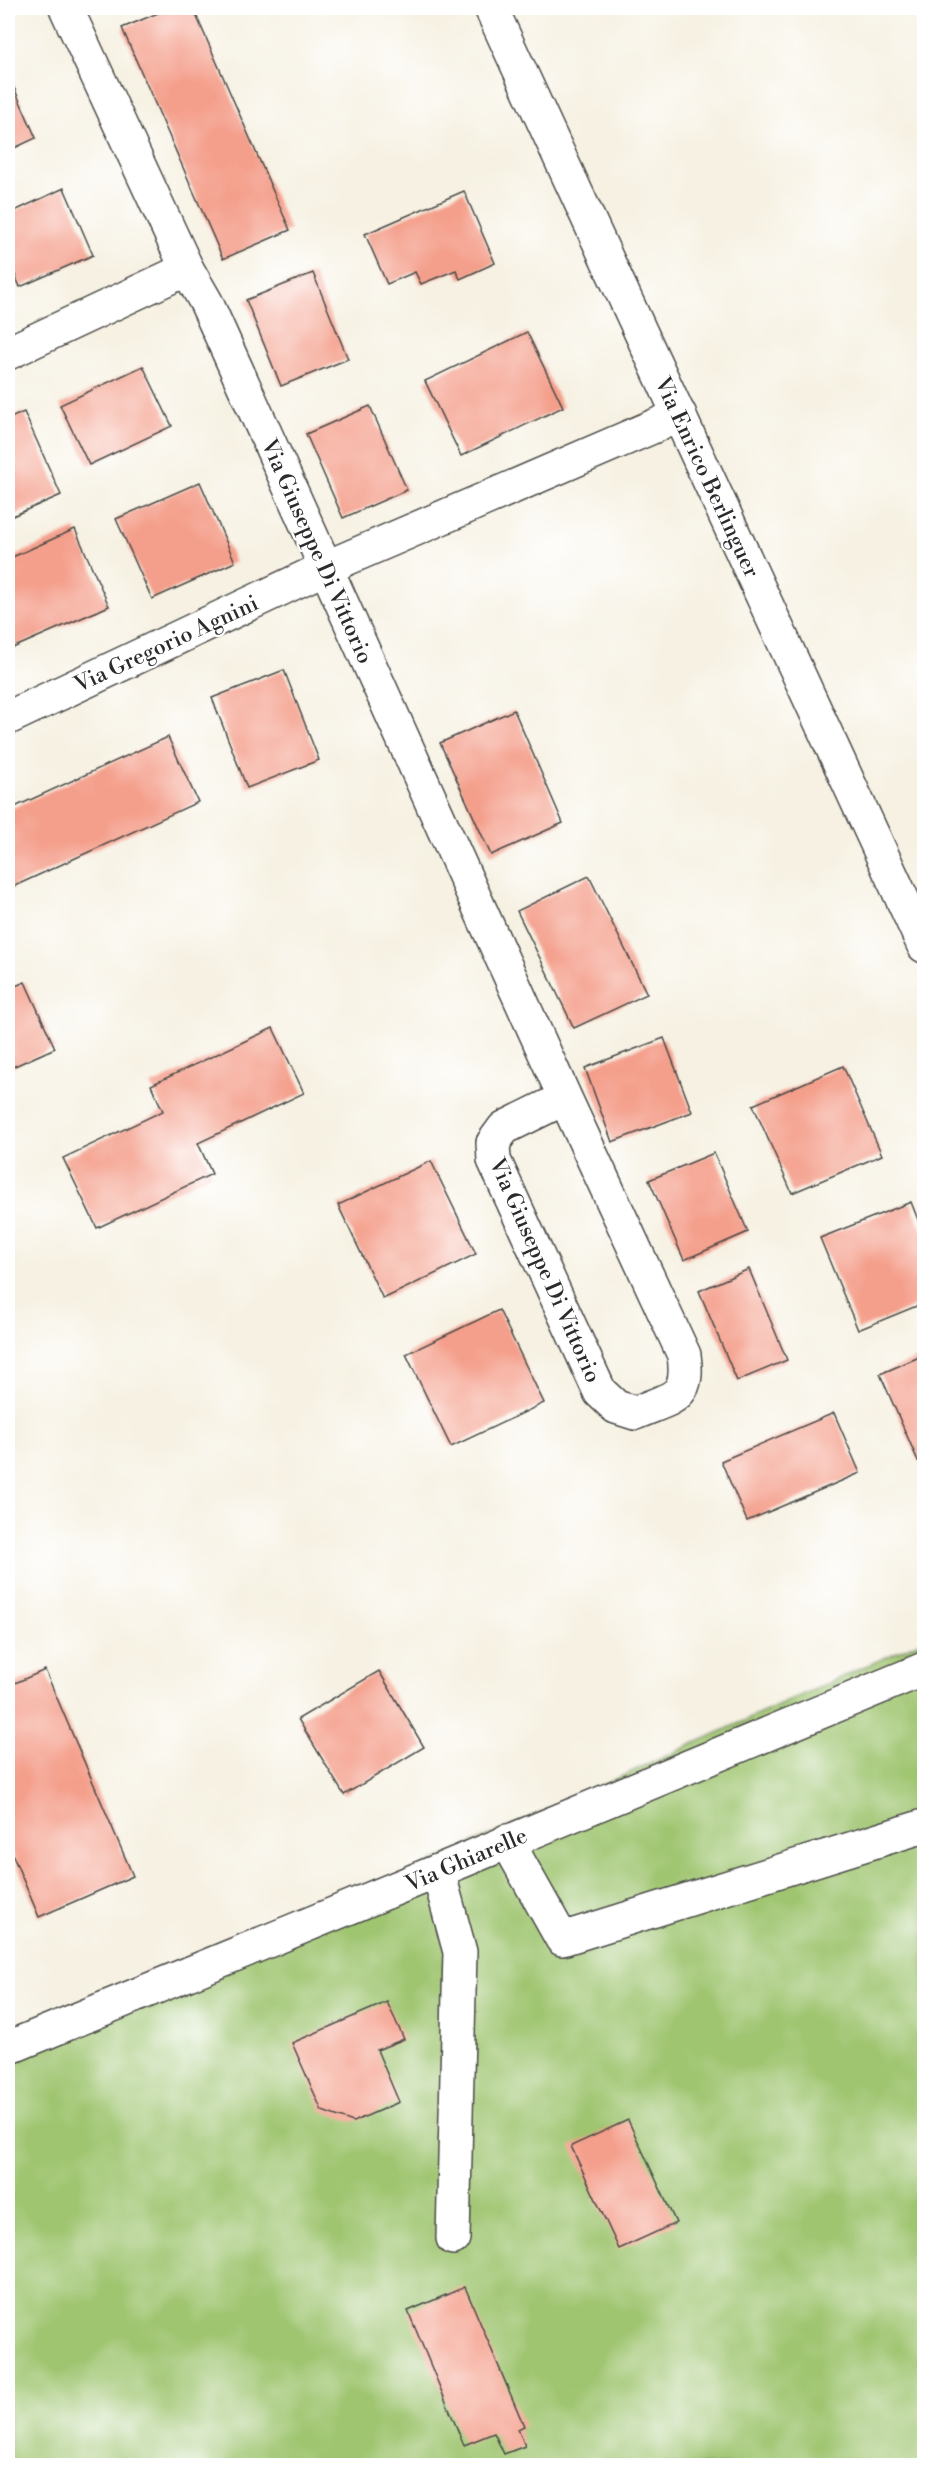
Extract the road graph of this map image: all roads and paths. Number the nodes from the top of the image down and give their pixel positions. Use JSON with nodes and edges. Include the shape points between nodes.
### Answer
{"nodes":[{"id":1,"x":66,"y":8,"type":"edge"},
{"id":2,"x":491,"y":8,"type":"edge"},
{"id":3,"x":187,"y":269,"type":"junction"},
{"id":4,"x":8,"y":353,"type":"edge"},
{"id":5,"x":680,"y":415,"type":"junction"},
{"id":6,"x":325,"y":568,"type":"junction"},
{"id":7,"x":8,"y":718,"type":"edge"},
{"id":8,"x":924,"y":946,"type":"edge"},
{"id":9,"x":565,"y":1098,"type":"junction"},
{"id":10,"x":924,"y":1669,"type":"edge"},
{"id":11,"x":924,"y":1826,"type":"edge"},
{"id":12,"x":507,"y":1841,"type":"junction"},
{"id":13,"x":438,"y":1872,"type":"junction"},
{"id":14,"x":8,"y":2045,"type":"edge"},
{"id":15,"x":453,"y":2238,"type":"dead end"}],
"edges":[{"from":1,"to":3,"type":"street","name":"Via Giuseppe Di Vittorio"},
{"from":2,"to":5,"type":"street","name":"Via Enrico Berlinguer"},
{"from":3,"to":4,"type":"street"},
{"from":3,"to":6,"type":"street","name":"Via Giuseppe Di Vittorio","via":[[206,302]]},
{"from":5,"to":6,"type":"street","name":"Via Gregorio Agnini"},
{"from":5,"to":8,"type":"street","name":"Via Enrico Berlinguer"},
{"from":6,"to":7,"type":"street","name":"Via Gregorio Agnini"},
{"from":6,"to":9,"type":"street","name":"Via Giuseppe Di Vittorio"},
{"from":9,"to":9,"type":"street","name":"Via Giuseppe Di Vittorio","via":[[504,1128],[493,1143],[494,1160],[600,1392],[616,1407],[635,1413],[678,1394],[687,1377],[684,1354]]},
{"from":10,"to":12,"type":"street","name":"Via Ghiarelle"},
{"from":11,"to":12,"type":"street","via":[[562,1939]]},
{"from":12,"to":13,"type":"street","name":"Via Ghiarelle"},
{"from":13,"to":14,"type":"street","name":"Via Ghiarelle"},
{"from":13,"to":15,"type":"street","via":[[460,1952]]}]}
